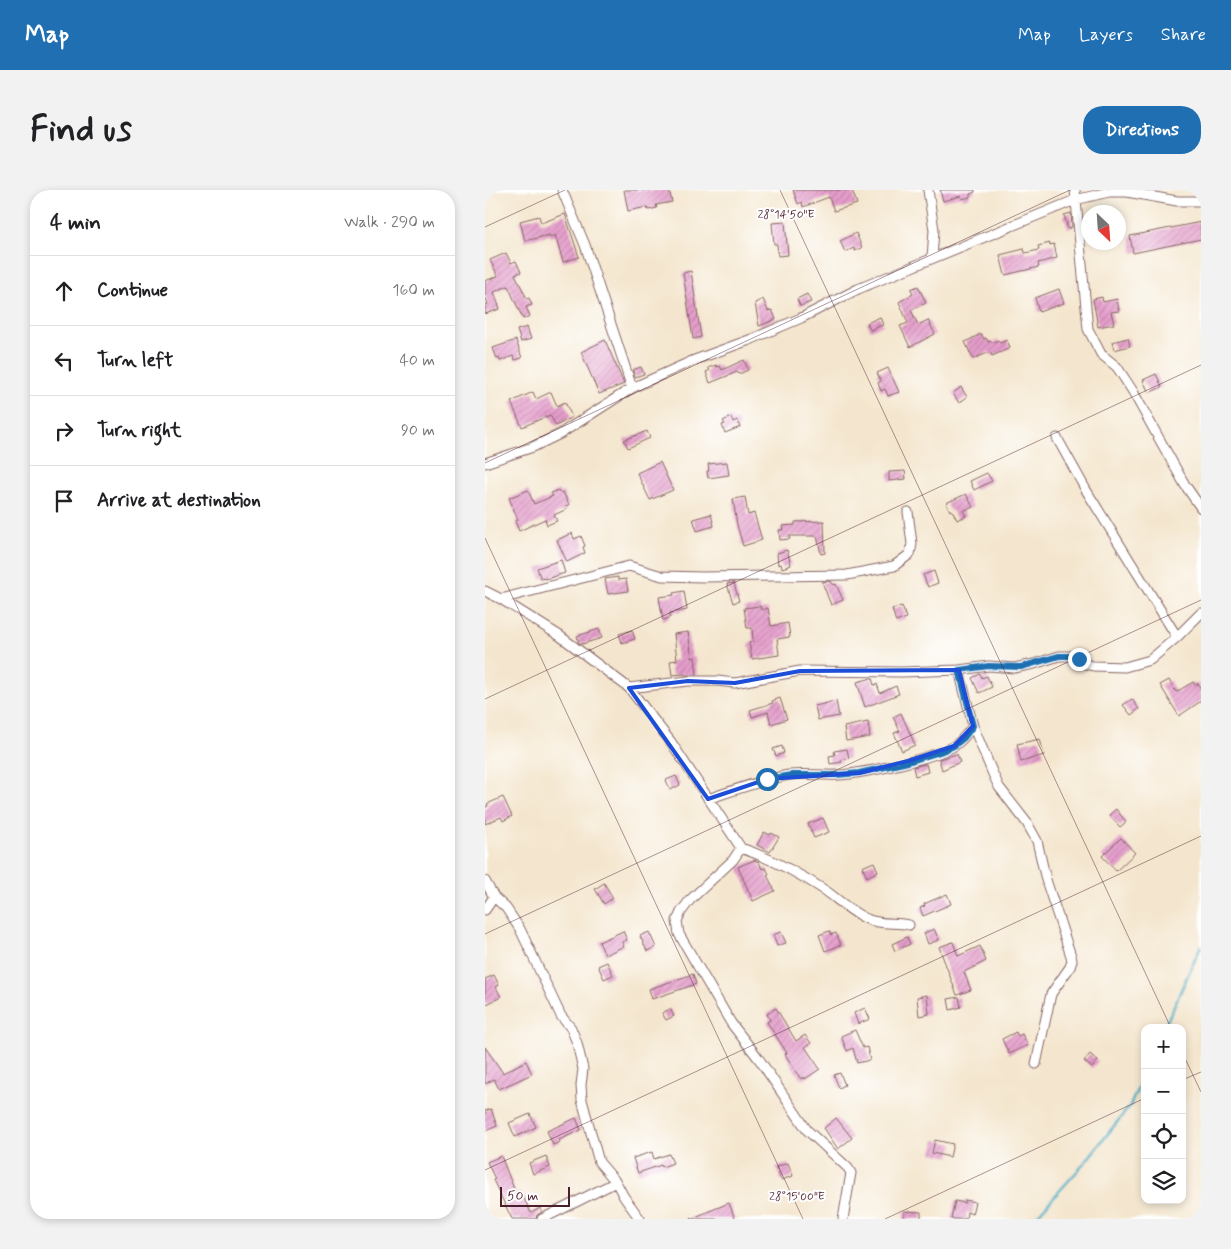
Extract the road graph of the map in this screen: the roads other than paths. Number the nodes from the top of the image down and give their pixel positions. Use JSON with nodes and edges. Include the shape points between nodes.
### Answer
{"nodes":[{"id":1,"x":562,"y":190,"type":"edge"},
{"id":2,"x":928,"y":190,"type":"edge"},
{"id":3,"x":1075,"y":190,"type":"edge"},
{"id":4,"x":1075,"y":200,"type":"junction"},
{"id":5,"x":1201,"y":201,"type":"edge"},
{"id":6,"x":932,"y":258,"type":"junction"},
{"id":7,"x":632,"y":388,"type":"junction"},
{"id":8,"x":1057,"y":438,"type":"dead end"},
{"id":9,"x":485,"y":463,"type":"edge"},
{"id":10,"x":1201,"y":508,"type":"edge"},
{"id":11,"x":907,"y":512,"type":"dead end"},
{"id":12,"x":485,"y":591,"type":"edge"},
{"id":13,"x":501,"y":599,"type":"junction"},
{"id":14,"x":1201,"y":613,"type":"edge"},
{"id":15,"x":1177,"y":637,"type":"junction"},
{"id":16,"x":959,"y":670,"type":"junction"},
{"id":17,"x":629,"y":688,"type":"junction"},
{"id":18,"x":973,"y":726,"type":"junction"},
{"id":19,"x":708,"y":799,"type":"junction"},
{"id":20,"x":741,"y":848,"type":"junction"},
{"id":21,"x":485,"y":881,"type":"edge"},
{"id":22,"x":494,"y":897,"type":"junction"},
{"id":23,"x":485,"y":910,"type":"edge"},
{"id":24,"x":909,"y":925,"type":"dead end"},
{"id":25,"x":1036,"y":1064,"type":"dead end"},
{"id":26,"x":616,"y":1182,"type":"junction"},
{"id":27,"x":542,"y":1219,"type":"edge"},
{"id":28,"x":640,"y":1219,"type":"edge"},
{"id":29,"x":843,"y":1219,"type":"edge"}],
"edges":[{"from":1,"to":7,"type":"street","via":[[585,245]]},
{"from":2,"to":6,"type":"street","via":[[935,230]]},
{"from":3,"to":4,"type":"street"},
{"from":4,"to":5,"type":"street","via":[[1109,192],[1127,192],[1177,201]]},
{"from":4,"to":6,"type":"street"},
{"from":4,"to":10,"type":"street","via":[[1088,329],[1101,354],[1117,367],[1133,390]]},
{"from":6,"to":7,"type":"street","via":[[858,289],[801,318]]},
{"from":7,"to":9,"type":"street","via":[[560,434]]},
{"from":8,"to":15,"type":"street"},
{"from":11,"to":13,"type":"street","via":[[912,544],[910,554],[894,566],[881,570],[847,575],[703,577],[662,576],[629,566]]},
{"from":12,"to":13,"type":"street"},
{"from":13,"to":17,"type":"street","via":[[560,636]]},
{"from":14,"to":15,"type":"street"},
{"from":15,"to":16,"type":"street","via":[[1150,660],[1125,667],[1093,666],[1072,656],[1059,656],[1021,667],[989,666]]},
{"from":16,"to":17,"type":"street","via":[[800,671],[735,683],[688,681]]},
{"from":16,"to":18,"type":"street"},
{"from":17,"to":19,"type":"street","via":[[671,742]]},
{"from":18,"to":19,"type":"street","via":[[954,746],[908,762],[859,773],[767,779]]},
{"from":18,"to":25,"type":"street","via":[[999,787],[1037,841],[1071,956],[1070,967],[1051,994]]},
{"from":19,"to":20,"type":"street"},
{"from":20,"to":24,"type":"street","via":[[792,871],[869,920]]},
{"from":20,"to":29,"type":"street","via":[[681,912],[677,921],[679,934],[731,1023],[807,1130],[851,1173]]},
{"from":21,"to":22,"type":"street"},
{"from":22,"to":23,"type":"street"},
{"from":22,"to":26,"type":"street","via":[[520,929],[561,1016],[571,1028],[583,1069],[582,1100],[599,1162]]},
{"from":26,"to":27,"type":"street"},
{"from":26,"to":28,"type":"street"}]}
